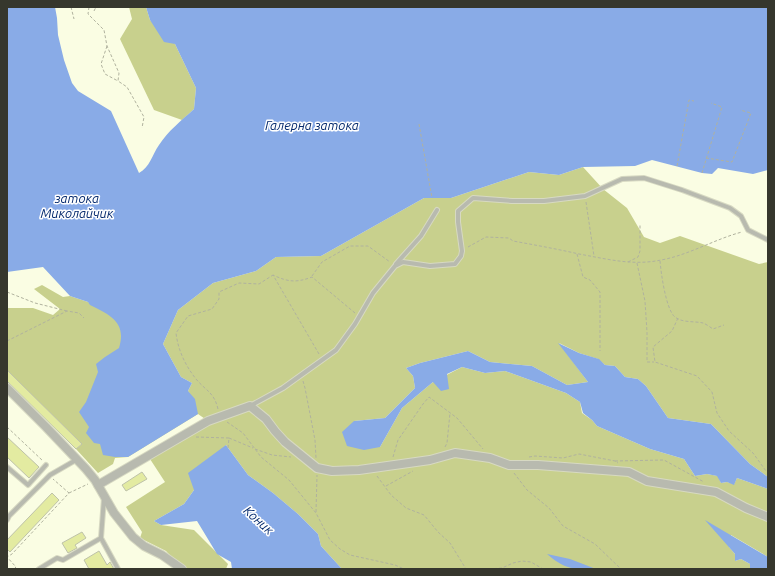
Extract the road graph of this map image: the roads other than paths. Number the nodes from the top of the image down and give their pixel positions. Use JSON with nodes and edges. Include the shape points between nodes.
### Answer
{"nodes":[{"id":1,"x":437,"y":210,"type":"dead end"},
{"id":2,"x":768,"y":240,"type":"edge"},
{"id":3,"x":394,"y":266,"type":"junction"},
{"id":4,"x":7,"y":388,"type":"edge"},
{"id":5,"x":250,"y":406,"type":"junction"},
{"id":6,"x":76,"y":460,"type":"junction"},
{"id":7,"x":46,"y":465,"type":"road end"},
{"id":8,"x":7,"y":467,"type":"edge"},
{"id":9,"x":94,"y":484,"type":"junction"},
{"id":10,"x":104,"y":496,"type":"junction"},
{"id":11,"x":768,"y":517,"type":"edge"},
{"id":12,"x":7,"y":520,"type":"edge"},
{"id":13,"x":101,"y":538,"type":"junction"},
{"id":14,"x":39,"y":569,"type":"edge"},
{"id":15,"x":118,"y":569,"type":"edge"},
{"id":16,"x":182,"y":569,"type":"edge"}],
"edges":[{"from":1,"to":3,"type":"lane","via":[[421,236]]},
{"from":2,"to":3,"type":"lane","via":[[748,230],[741,216],[730,208],[644,178],[622,179],[585,196],[544,201],[474,198],[458,211],[462,250],[455,264],[430,266],[403,262]]},
{"from":3,"to":5,"type":"lane","via":[[336,350],[283,388]]},
{"from":4,"to":6,"type":"street"},
{"from":5,"to":9,"type":"street","via":[[208,421]]},
{"from":5,"to":11,"type":"street","via":[[317,468],[332,471],[359,470],[430,460],[455,452],[490,458],[509,465],[629,472],[647,481],[716,492]]},
{"from":6,"to":9,"type":"street","via":[[86,469]]},
{"from":6,"to":12,"type":"lane","via":[[50,475]]},
{"from":7,"to":8,"type":"lane","via":[[28,486]]},
{"from":9,"to":10,"type":"street"},
{"from":10,"to":13,"type":"lane"},
{"from":10,"to":16,"type":"street","via":[[133,537]]},
{"from":13,"to":14,"type":"lane","via":[[63,560],[57,558]]},
{"from":13,"to":15,"type":"lane"}]}
